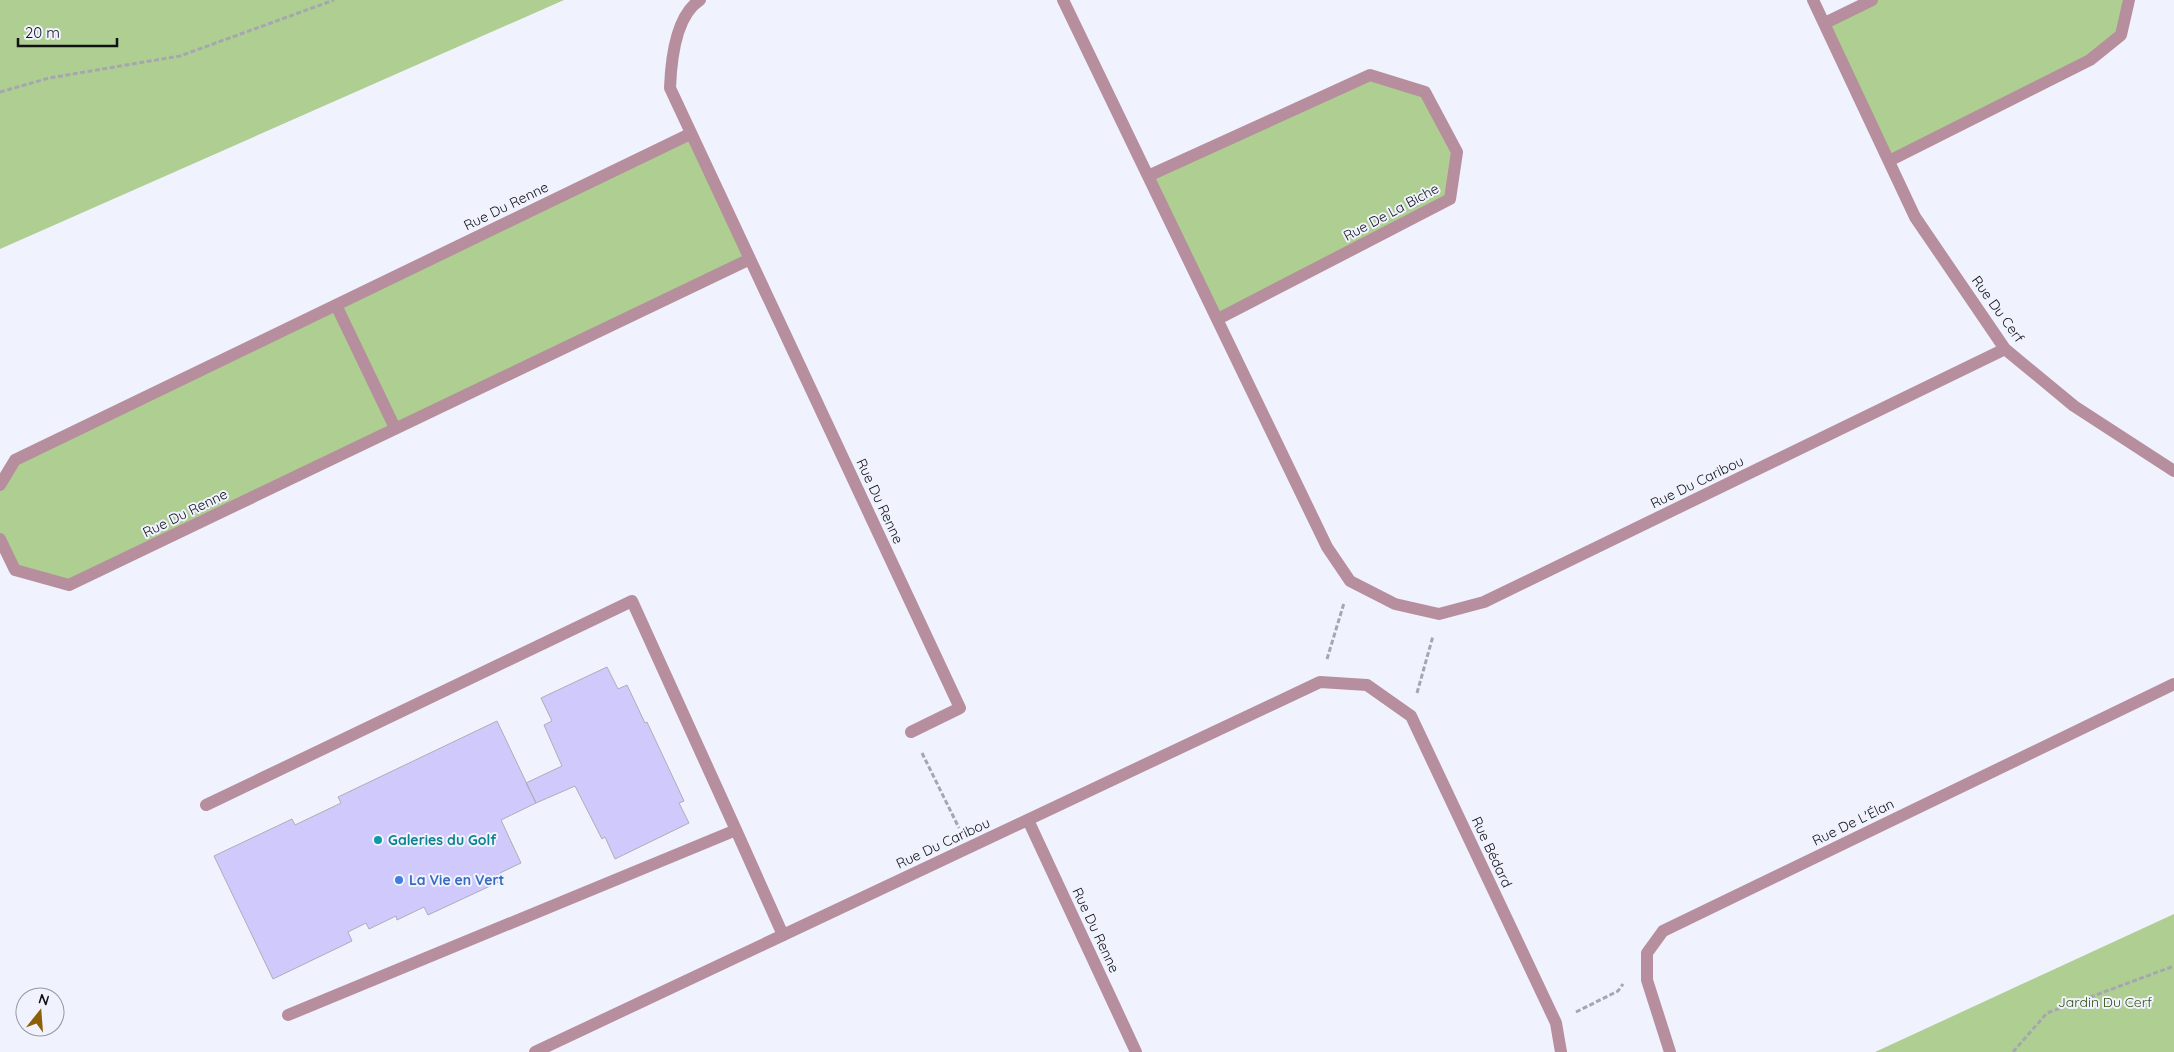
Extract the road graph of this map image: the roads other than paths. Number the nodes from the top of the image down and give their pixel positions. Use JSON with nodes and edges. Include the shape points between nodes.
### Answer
{"nodes":[{"id":1,"x":700,"y":0,"type":"edge"},
{"id":2,"x":1063,"y":0,"type":"edge"},
{"id":3,"x":1813,"y":0,"type":"edge"},
{"id":4,"x":1872,"y":0,"type":"edge"},
{"id":5,"x":2129,"y":0,"type":"edge"},
{"id":6,"x":1825,"y":23,"type":"junction"},
{"id":7,"x":690,"y":134,"type":"junction"},
{"id":8,"x":1889,"y":162,"type":"junction"},
{"id":9,"x":1148,"y":176,"type":"junction"},
{"id":10,"x":750,"y":259,"type":"junction"},
{"id":11,"x":336,"y":305,"type":"junction"},
{"id":12,"x":1218,"y":319,"type":"junction"},
{"id":13,"x":2005,"y":349,"type":"junction"},
{"id":14,"x":395,"y":428,"type":"junction"},
{"id":15,"x":2174,"y":471,"type":"edge"},
{"id":16,"x":0,"y":485,"type":"edge"},
{"id":17,"x":0,"y":539,"type":"edge"},
{"id":18,"x":2174,"y":684,"type":"edge"},
{"id":19,"x":1367,"y":685,"type":"joint"},
{"id":20,"x":912,"y":732,"type":"road end"},
{"id":21,"x":206,"y":805,"type":"dead end"},
{"id":22,"x":1028,"y":820,"type":"junction"},
{"id":23,"x":736,"y":830,"type":"junction"},
{"id":24,"x":783,"y":935,"type":"junction"},
{"id":25,"x":288,"y":1015,"type":"dead end"},
{"id":26,"x":535,"y":1052,"type":"edge"},
{"id":27,"x":1136,"y":1052,"type":"edge"},
{"id":28,"x":1562,"y":1052,"type":"edge"},
{"id":29,"x":1670,"y":1052,"type":"edge"}],
"edges":[{"from":1,"to":7,"type":"street","name":"Rue Du Renne","via":[[680,27],[672,55],[670,88]]},
{"from":2,"to":9,"type":"street"},
{"from":3,"to":6,"type":"street","name":"Rue Du Cerf"},
{"from":4,"to":6,"type":"street"},
{"from":5,"to":8,"type":"street","via":[[2122,35],[2090,60]]},
{"from":6,"to":8,"type":"street","name":"Rue Du Cerf"},
{"from":7,"to":10,"type":"street","name":"Rue Du Renne"},
{"from":7,"to":11,"type":"street","name":"Rue Du Renne"},
{"from":8,"to":13,"type":"street","name":"Rue Du Cerf","via":[[1915,217]]},
{"from":9,"to":12,"type":"street"},
{"from":9,"to":12,"type":"street","name":"Rue De La Biche","via":[[1370,75],[1425,92],[1457,152],[1450,199]]},
{"from":10,"to":14,"type":"street","name":"Rue Du Renne"},
{"from":10,"to":20,"type":"street","name":"Rue Du Renne","via":[[960,708]]},
{"from":11,"to":14,"type":"street"},
{"from":11,"to":16,"type":"street","name":"Rue Du Renne","via":[[15,460]]},
{"from":12,"to":13,"type":"street","name":"Rue Du Caribou","via":[[1327,547],[1350,581],[1395,604],[1439,614],[1484,602]]},
{"from":13,"to":15,"type":"street","name":"Rue Du Cerf","via":[[2074,406]]},
{"from":14,"to":17,"type":"street","name":"Rue Du Renne","via":[[69,585],[15,570]]},
{"from":18,"to":29,"type":"street","name":"Rue De L'Élan","via":[[1663,931],[1647,953],[1647,980]]},
{"from":19,"to":22,"type":"street","name":"Rue Du Caribou","via":[[1320,682]]},
{"from":19,"to":28,"type":"street","name":"Rue Bédard","via":[[1411,716],[1556,1022]]},
{"from":21,"to":23,"type":"street","via":[[632,601]]},
{"from":22,"to":24,"type":"street","name":"Rue Du Caribou"},
{"from":22,"to":27,"type":"street","name":"Rue Du Renne"},
{"from":23,"to":24,"type":"street"},
{"from":23,"to":25,"type":"street"},
{"from":24,"to":26,"type":"street","name":"Rue Du Caribou"}]}
